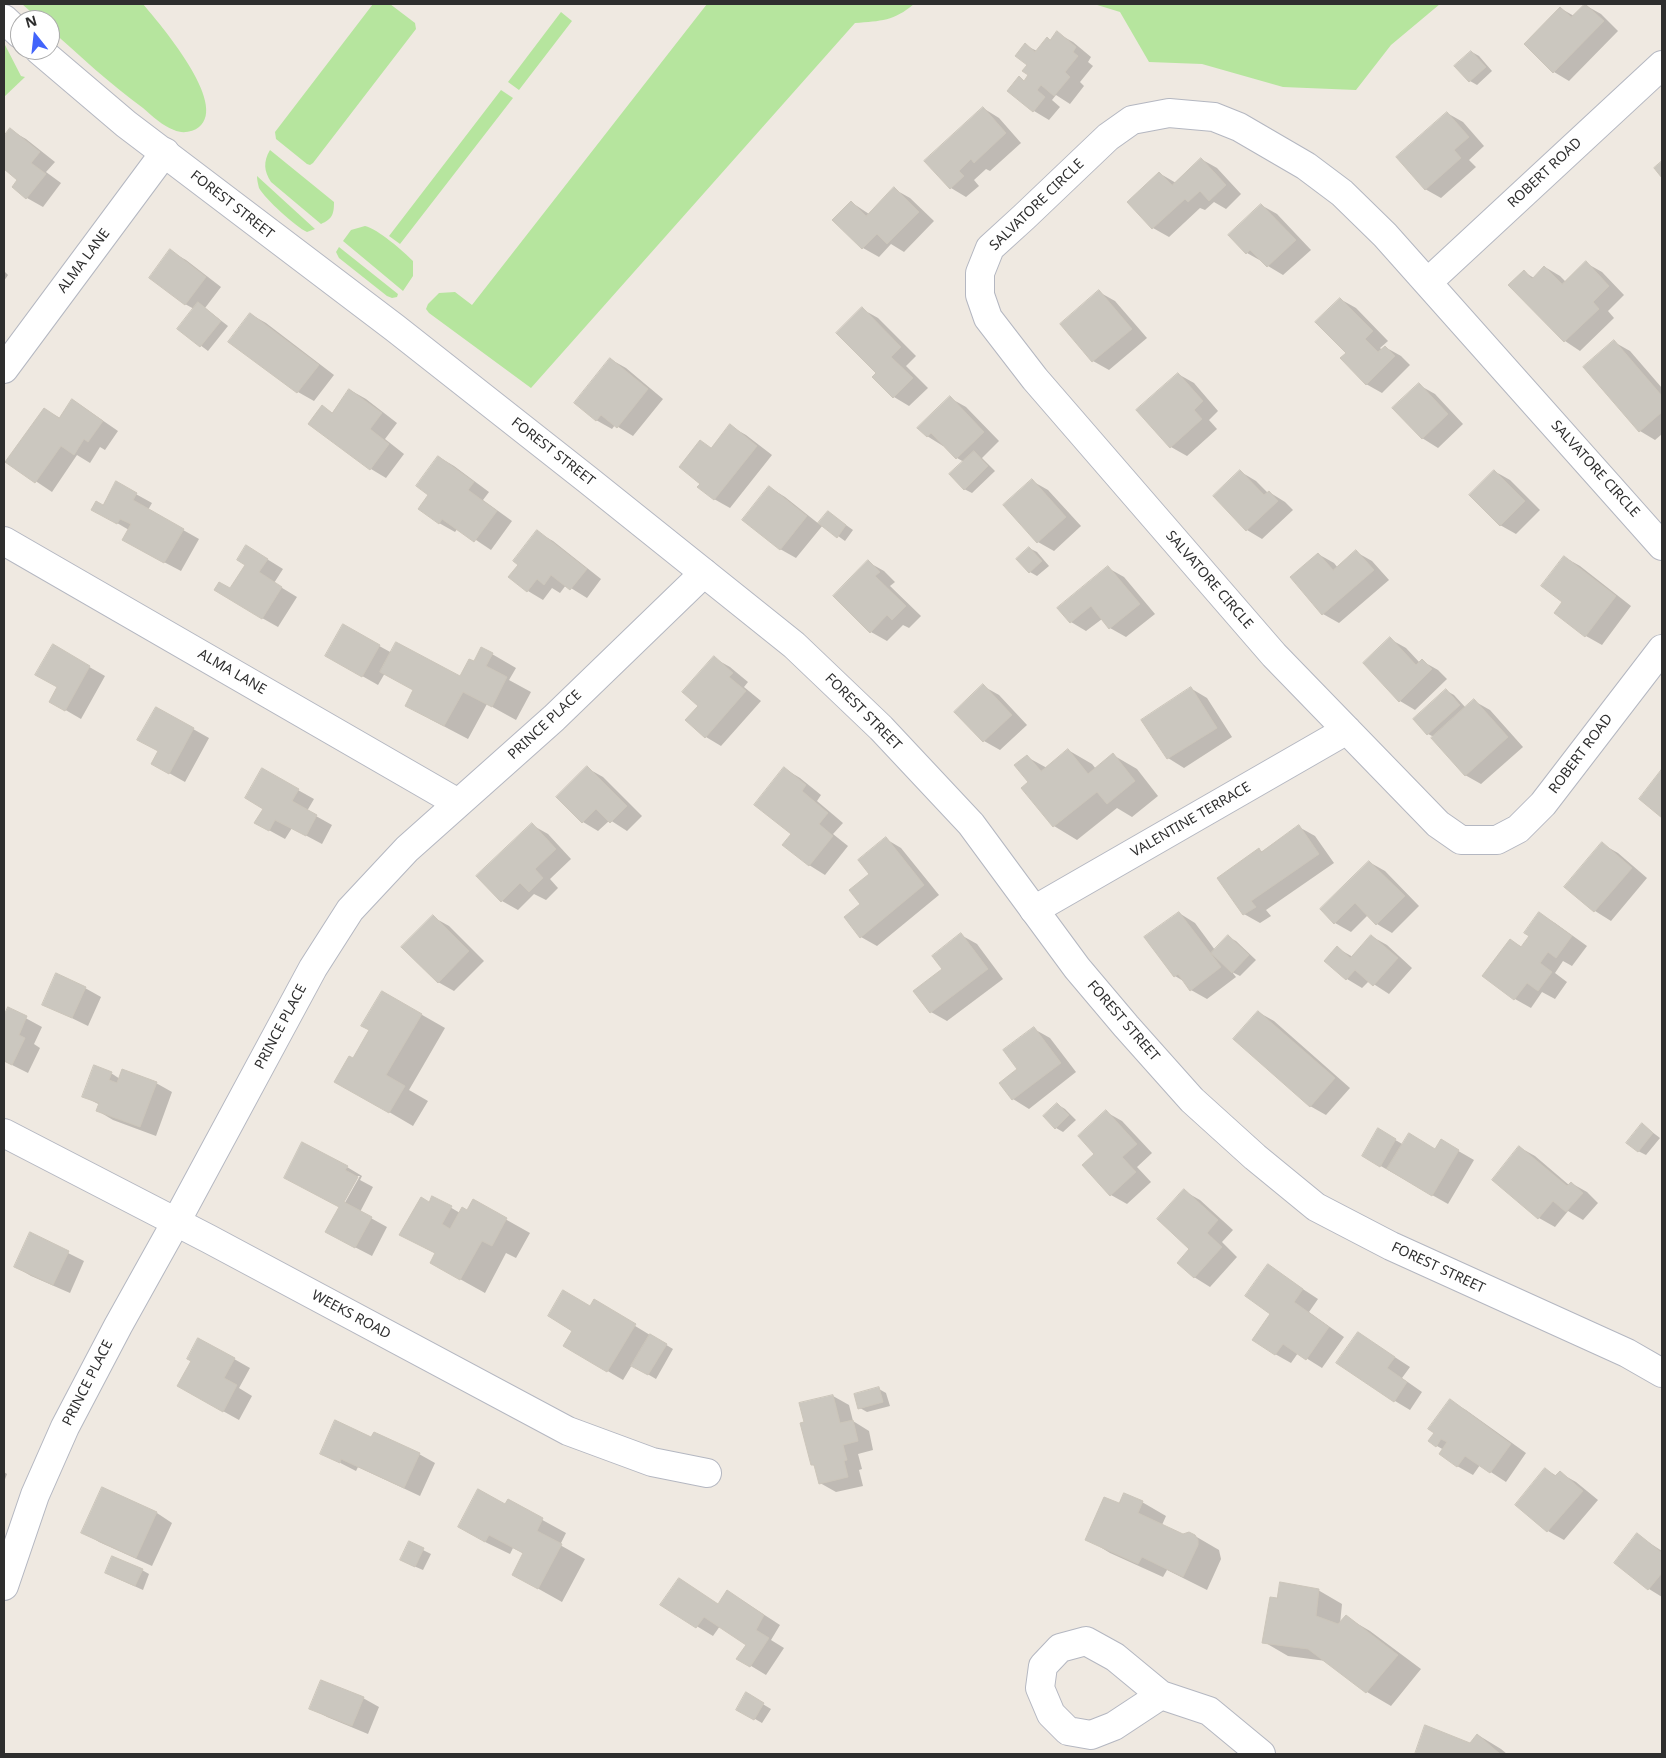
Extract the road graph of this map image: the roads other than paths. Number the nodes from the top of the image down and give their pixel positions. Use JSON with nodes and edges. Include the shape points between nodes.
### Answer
{"nodes":[{"id":1,"x":51,"y":60,"type":"edge"},
{"id":2,"x":1662,"y":65,"type":"edge"},
{"id":3,"x":164,"y":152,"type":"junction"},
{"id":4,"x":1428,"y":282,"type":"junction"},
{"id":5,"x":4,"y":369,"type":"edge"},
{"id":6,"x":4,"y":541,"type":"edge"},
{"id":7,"x":1662,"y":546,"type":"edge"},
{"id":8,"x":704,"y":573,"type":"junction"},
{"id":9,"x":1662,"y":649,"type":"edge"},
{"id":10,"x":1347,"y":730,"type":"junction"},
{"id":11,"x":458,"y":803,"type":"junction"},
{"id":12,"x":1486,"y":841,"type":"joint"},
{"id":13,"x":1034,"y":910,"type":"junction"},
{"id":14,"x":4,"y":1133,"type":"edge"},
{"id":15,"x":176,"y":1222,"type":"junction"},
{"id":16,"x":1662,"y":1373,"type":"edge"},
{"id":17,"x":707,"y":1473,"type":"dead end"},
{"id":18,"x":4,"y":1586,"type":"edge"},
{"id":19,"x":1160,"y":1694,"type":"dead end"},
{"id":20,"x":1261,"y":1754,"type":"edge"}],
"edges":[{"from":1,"to":3,"type":"street","name":"FOREST STREET"},
{"from":2,"to":4,"type":"street","name":"ROBERT ROAD"},
{"from":3,"to":5,"type":"street","name":"ALMA LANE"},
{"from":3,"to":8,"type":"street","name":"FOREST STREET","via":[[395,328]]},
{"from":4,"to":7,"type":"street","name":"SALVATORE CIRCLE"},
{"from":4,"to":10,"type":"street","name":"SALVATORE CIRCLE","via":[[1342,193],[1306,166],[1239,127],[1214,117],[1169,114],[1132,120],[1108,137],[990,248],[980,273],[980,296],[988,318],[1036,379],[1274,655]]},
{"from":6,"to":11,"type":"street","name":"ALMA LANE"},
{"from":8,"to":11,"type":"street","name":"PRINCE PLACE","via":[[554,718]]},
{"from":8,"to":13,"type":"street","name":"FOREST STREET","via":[[794,645],[881,728],[971,824]]},
{"from":9,"to":12,"type":"street","name":"ROBERT ROAD","via":[[1543,804],[1518,829],[1497,840]]},
{"from":10,"to":12,"type":"street","name":"SALVATORE CIRCLE","via":[[1438,824],[1461,840]]},
{"from":10,"to":13,"type":"street","name":"VALENTINE TERRACE"},
{"from":11,"to":15,"type":"street","name":"PRINCE PLACE","via":[[406,849],[350,910],[313,968]]},
{"from":13,"to":16,"type":"street","name":"FOREST STREET","via":[[1126,1026],[1192,1100],[1254,1157],[1316,1207],[1391,1246],[1627,1353]]},
{"from":14,"to":15,"type":"street","name":"WEEKS ROAD"},
{"from":15,"to":17,"type":"street","name":"WEEKS ROAD","via":[[568,1431],[652,1462]]},
{"from":15,"to":18,"type":"street","name":"PRINCE PLACE","via":[[65,1427],[35,1495]]},
{"from":19,"to":20,"type":"street","via":[[1208,1711]]}]}
